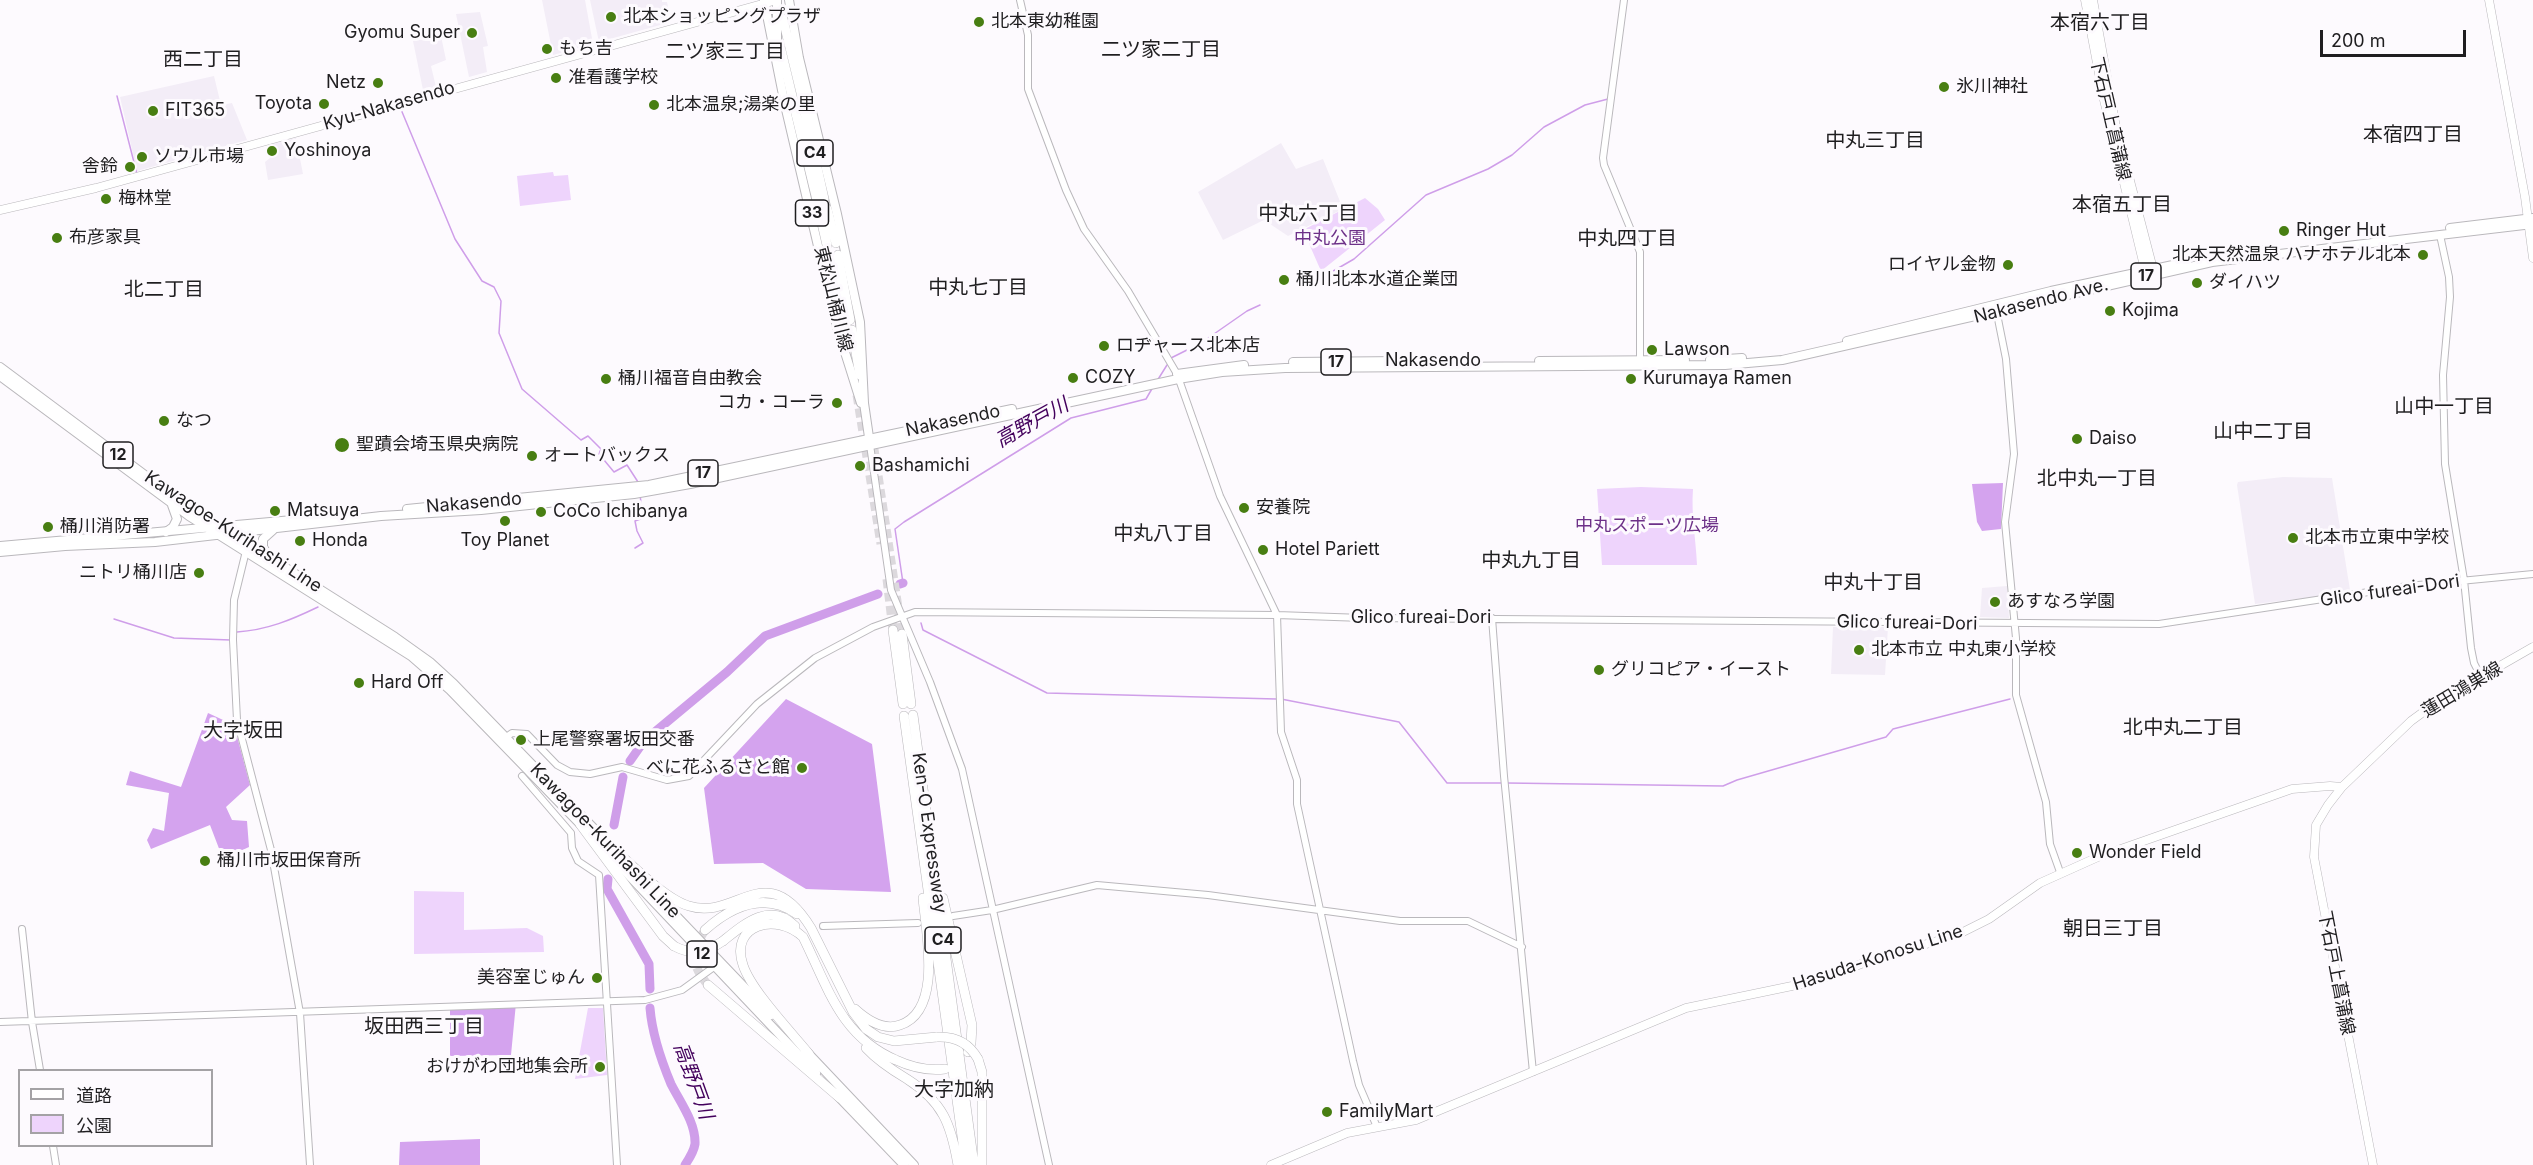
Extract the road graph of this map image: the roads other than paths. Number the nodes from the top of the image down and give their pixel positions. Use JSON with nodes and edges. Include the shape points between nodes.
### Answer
{"nodes":[{"id":1,"x":777,"y":0,"type":"edge"},
{"id":2,"x":789,"y":0,"type":"edge"},
{"id":3,"x":1020,"y":0,"type":"edge"},
{"id":4,"x":1624,"y":0,"type":"edge"},
{"id":5,"x":2085,"y":0,"type":"edge"},
{"id":6,"x":2093,"y":0,"type":"edge"},
{"id":7,"x":2489,"y":0,"type":"edge"},
{"id":8,"x":764,"y":2,"type":"edge"},
{"id":9,"x":783,"y":19,"type":"dead end"},
{"id":10,"x":781,"y":50,"type":"dead end"},
{"id":11,"x":777,"y":62,"type":"junction"},
{"id":12,"x":799,"y":104,"type":"junction"},
{"id":13,"x":0,"y":210,"type":"edge"},
{"id":14,"x":2531,"y":221,"type":"edge"},
{"id":15,"x":2440,"y":235,"type":"junction"},
{"id":16,"x":2533,"y":258,"type":"edge"},
{"id":17,"x":2150,"y":271,"type":"junction"},
{"id":18,"x":1996,"y":310,"type":"junction"},
{"id":19,"x":847,"y":326,"type":"junction"},
{"id":20,"x":848,"y":347,"type":"dead end"},
{"id":21,"x":1640,"y":360,"type":"junction"},
{"id":22,"x":0,"y":367,"type":"edge"},
{"id":23,"x":860,"y":375,"type":"dead end"},
{"id":24,"x":0,"y":376,"type":"edge"},
{"id":25,"x":1177,"y":376,"type":"junction"},
{"id":26,"x":866,"y":421,"type":"junction"},
{"id":27,"x":870,"y":442,"type":"junction"},
{"id":28,"x":172,"y":504,"type":"junction"},
{"id":29,"x":210,"y":529,"type":"junction"},
{"id":30,"x":273,"y":530,"type":"junction"},
{"id":31,"x":221,"y":532,"type":"junction"},
{"id":32,"x":163,"y":533,"type":"junction"},
{"id":33,"x":232,"y":534,"type":"junction"},
{"id":34,"x":0,"y":546,"type":"edge"},
{"id":35,"x":246,"y":551,"type":"junction"},
{"id":36,"x":0,"y":552,"type":"edge"},
{"id":37,"x":270,"y":557,"type":"junction"},
{"id":38,"x":2533,"y":573,"type":"edge"},
{"id":39,"x":2464,"y":580,"type":"junction"},
{"id":40,"x":1277,"y":615,"type":"junction"},
{"id":41,"x":901,"y":616,"type":"junction"},
{"id":42,"x":1492,"y":618,"type":"junction"},
{"id":43,"x":2014,"y":624,"type":"junction"},
{"id":44,"x":897,"y":632,"type":"tunnel mouth"},
{"id":45,"x":2533,"y":647,"type":"edge"},
{"id":46,"x":2481,"y":677,"type":"junction"},
{"id":47,"x":907,"y":704,"type":"dead end"},
{"id":48,"x":503,"y":739,"type":"junction"},
{"id":49,"x":522,"y":776,"type":"dead end"},
{"id":50,"x":2342,"y":787,"type":"junction"},
{"id":51,"x":916,"y":801,"type":"junction"},
{"id":52,"x":926,"y":816,"type":"junction"},
{"id":53,"x":580,"y":824,"type":"junction"},
{"id":54,"x":605,"y":841,"type":"junction"},
{"id":55,"x":2060,"y":872,"type":"junction"},
{"id":56,"x":992,"y":910,"type":"junction"},
{"id":57,"x":1320,"y":910,"type":"junction"},
{"id":58,"x":953,"y":916,"type":"dead end"},
{"id":59,"x":918,"y":923,"type":"dead end"},
{"id":60,"x":823,"y":926,"type":"dead end"},
{"id":61,"x":811,"y":928,"type":"junction"},
{"id":62,"x":22,"y":929,"type":"dead end"},
{"id":63,"x":705,"y":930,"type":"tunnel mouth"},
{"id":64,"x":804,"y":937,"type":"junction"},
{"id":65,"x":1522,"y":947,"type":"junction"},
{"id":66,"x":718,"y":964,"type":"junction"},
{"id":67,"x":708,"y":985,"type":"tunnel mouth"},
{"id":68,"x":607,"y":1000,"type":"junction"},
{"id":69,"x":849,"y":1003,"type":"junction"},
{"id":70,"x":300,"y":1012,"type":"junction"},
{"id":71,"x":0,"y":1022,"type":"edge"},
{"id":72,"x":32,"y":1022,"type":"junction"},
{"id":73,"x":854,"y":1033,"type":"junction"},
{"id":74,"x":968,"y":1052,"type":"dead end"},
{"id":75,"x":809,"y":1054,"type":"junction"},
{"id":76,"x":40,"y":1069,"type":"edge"},
{"id":77,"x":945,"y":1069,"type":"dead end"},
{"id":78,"x":1533,"y":1072,"type":"junction"},
{"id":79,"x":840,"y":1098,"type":"junction"},
{"id":80,"x":1377,"y":1127,"type":"junction"},
{"id":81,"x":53,"y":1147,"type":"edge"},
{"id":82,"x":56,"y":1165,"type":"edge"},
{"id":83,"x":310,"y":1165,"type":"edge"},
{"id":84,"x":617,"y":1165,"type":"edge"},
{"id":85,"x":904,"y":1165,"type":"edge"},
{"id":86,"x":914,"y":1165,"type":"edge"},
{"id":87,"x":958,"y":1165,"type":"edge"},
{"id":88,"x":966,"y":1165,"type":"edge"},
{"id":89,"x":974,"y":1165,"type":"edge"},
{"id":90,"x":982,"y":1165,"type":"edge"},
{"id":91,"x":1049,"y":1165,"type":"edge"},
{"id":92,"x":1271,"y":1165,"type":"edge"},
{"id":93,"x":2373,"y":1165,"type":"edge"}],
"edges":[{"from":1,"to":8,"type":"main road","name":"Kyu-Nakasendo"},
{"from":1,"to":11,"type":"main road","number":"33"},
{"from":2,"to":26,"type":"main road","name":"東松山桶川線","number":"33","via":[[860,322]]},
{"from":3,"to":25,"type":"street","via":[[1028,35],[1028,89],[1066,190],[1084,229],[1128,291]]},
{"from":4,"to":21,"type":"street","via":[[1603,158],[1640,252]]},
{"from":5,"to":17,"type":"main road","name":"下石戸上菖蒲線","via":[[2104,99]]},
{"from":6,"to":17,"type":"main road","name":"下石戸上菖蒲線","via":[[2116,127]]},
{"from":7,"to":14,"type":"main road"},
{"from":8,"to":11,"type":"main road","name":"東松山桶川線","number":"33"},
{"from":8,"to":13,"type":"main road","name":"Kyu-Nakasendo","via":[[96,188]]},
{"from":9,"to":12,"type":"highway","number":"C4"},
{"from":10,"to":12,"type":"highway","number":"C4"},
{"from":11,"to":26,"type":"main road","name":"東松山桶川線","number":"33","via":[[837,327]]},
{"from":12,"to":19,"type":"highway","number":"C4"},
{"from":14,"to":15,"type":"main road","name":"Nakasendo Ave.","number":"17"},
{"from":14,"to":16,"type":"main road"},
{"from":14,"to":17,"type":"main road","name":"Nakasendo Ave.","number":"17","via":[[2219,255]]},
{"from":15,"to":17,"type":"main road","name":"Nakasendo Ave.","number":"17"},
{"from":15,"to":39,"type":"street","via":[[2450,297],[2443,375],[2445,464]]},
{"from":17,"to":18,"type":"main road","name":"Nakasendo Ave.","number":"17"},
{"from":18,"to":21,"type":"main road","name":"Nakasendo Ave.","number":"17","via":[[1793,352],[1710,360]]},
{"from":18,"to":25,"type":"main road","name":"Nakasendo Ave.","number":"17","via":[[1795,358],[1725,365],[1276,368]]},
{"from":18,"to":43,"type":"street","via":[[2006,359],[2014,454],[2006,522]]},
{"from":19,"to":20,"type":"highway","number":"C4"},
{"from":19,"to":23,"type":"highway","number":"C4"},
{"from":21,"to":25,"type":"main road","name":"Nakasendo","number":"17","via":[[1285,363],[1227,366]]},
{"from":22,"to":31,"type":"main road","name":"Kawagoe-Kurihashi Line","number":"12"},
{"from":24,"to":28,"type":"main road","name":"Kawagoe-Kurihashi Line","number":"12"},
{"from":25,"to":27,"type":"main road","name":"Nakasendo","number":"17"},
{"from":25,"to":40,"type":"street","via":[[1220,496]]},
{"from":26,"to":27,"type":"main road","name":"東松山桶川線","number":"33"},
{"from":27,"to":30,"type":"main road","name":"Nakasendo","number":"17","via":[[634,494],[381,516]]},
{"from":27,"to":31,"type":"main road","name":"Nakasendo","number":"17","via":[[635,487]]},
{"from":27,"to":41,"type":"street","via":[[887,568]]},
{"from":28,"to":29,"type":"main road","name":"Kawagoe-Kurihashi Line","number":"12"},
{"from":28,"to":32,"type":"main road","via":[[176,524]]},
{"from":29,"to":31,"type":"main road","name":"Nakasendo","number":"17"},
{"from":29,"to":32,"type":"main road","name":"Nakasendo","number":"17"},
{"from":30,"to":33,"type":"main road","name":"Nakasendo","number":"17"},
{"from":30,"to":37,"type":"main road","via":[[262,543]]},
{"from":31,"to":33,"type":"main road","name":"Kawagoe-Kurihashi Line","number":"12"},
{"from":31,"to":35,"type":"main road","name":"Kawagoe-Kurihashi Line","number":"12"},
{"from":31,"to":36,"type":"main road","name":"Nakasendo","number":"17"},
{"from":32,"to":34,"type":"main road","name":"Nakasendo","number":"17"},
{"from":33,"to":37,"type":"main road","name":"Kawagoe-Kurihashi Line","number":"12"},
{"from":35,"to":48,"type":"main road","name":"Kawagoe-Kurihashi Line","number":"12","via":[[411,656]]},
{"from":35,"to":70,"type":"street","via":[[234,600],[237,720],[271,850]]},
{"from":37,"to":48,"type":"main road","name":"Kawagoe-Kurihashi Line","number":"12","via":[[430,662]]},
{"from":38,"to":39,"type":"street","name":"Glico fureai-Dori"},
{"from":39,"to":43,"type":"street","name":"Glico fureai-Dori","via":[[2159,624]]},
{"from":39,"to":46,"type":"street","via":[[2471,648]]},
{"from":40,"to":41,"type":"street","name":"Glico fureai-Dori","via":[[915,612]]},
{"from":40,"to":42,"type":"street","name":"Glico fureai-Dori"},
{"from":40,"to":57,"type":"street","via":[[1281,732],[1297,780],[1297,804]]},
{"from":41,"to":48,"type":"street","name":"Glico fureai-Dori","via":[[815,658],[757,704],[689,776],[667,780],[622,767],[576,774],[557,765],[527,734],[517,731]]},
{"from":41,"to":56,"type":"street","via":[[962,770]]},
{"from":42,"to":43,"type":"street","name":"Glico fureai-Dori"},
{"from":42,"to":65,"type":"street"},
{"from":43,"to":55,"type":"street","via":[[2016,695],[2046,802],[2050,844]]},
{"from":44,"to":47,"type":"highway"},
{"from":45,"to":46,"type":"main road","name":"蓮田鴻巣線"},
{"from":46,"to":50,"type":"main road","name":"蓮田鴻巣線","via":[[2411,721]]},
{"from":48,"to":53,"type":"main road","name":"Kawagoe-Kurihashi Line","number":"12"},
{"from":48,"to":54,"type":"main road","name":"Kawagoe-Kurihashi Line","number":"12"},
{"from":49,"to":68,"type":"street","via":[[571,833],[578,861],[599,874]]},
{"from":50,"to":55,"type":"main road","name":"Hasuda-Konosu Line","via":[[2292,789]]},
{"from":50,"to":93,"type":"main road","name":"下石戸上菖蒲線","via":[[2316,825],[2314,857]]},
{"from":51,"to":52,"type":"highway","name":"Ken-O Expressway","number":"C4","via":[[908,716]]},
{"from":51,"to":69,"type":"highway","via":[[927,943],[925,1000],[910,1020],[890,1027],[869,1020]]},
{"from":51,"to":88,"type":"highway","name":"Ken-O Expressway","number":"C4"},
{"from":52,"to":74,"type":"highway","via":[[972,1025]]},
{"from":52,"to":89,"type":"highway","name":"Ken-O Expressway","number":"C4"},
{"from":53,"to":64,"type":"highway","bridge":true,"via":[[674,946],[706,951],[756,917],[773,914],[792,922]]},
{"from":53,"to":66,"type":"main road","name":"Kawagoe-Kurihashi Line","number":"12"},
{"from":54,"to":61,"type":"highway","via":[[679,902],[709,908],[769,893],[789,901]]},
{"from":54,"to":66,"type":"main road","name":"Kawagoe-Kurihashi Line","number":"12"},
{"from":55,"to":78,"type":"main road","name":"Hasuda-Konosu Line","via":[[1989,919],[1957,935],[1816,981],[1686,1008]]},
{"from":56,"to":57,"type":"street","via":[[1097,885]]},
{"from":56,"to":58,"type":"street"},
{"from":56,"to":91,"type":"street"},
{"from":57,"to":65,"type":"street","via":[[1400,921],[1468,921]]},
{"from":57,"to":80,"type":"street","via":[[1359,1085]]},
{"from":59,"to":60,"type":"street"},
{"from":61,"to":63,"type":"highway","via":[[790,909],[761,901],[739,906]]},
{"from":61,"to":69,"type":"highway"},
{"from":62,"to":72,"type":"street"},
{"from":64,"to":73,"type":"highway","via":[[827,988]]},
{"from":64,"to":75,"type":"highway","via":[[782,924],[765,923],[746,936],[741,951],[747,975]]},
{"from":65,"to":78,"type":"street"},
{"from":66,"to":68,"type":"street","via":[[694,983],[670,994]]},
{"from":66,"to":75,"type":"main road","name":"Kawagoe-Kurihashi Line","number":"12"},
{"from":66,"to":79,"type":"main road","name":"Kawagoe-Kurihashi Line","number":"12"},
{"from":67,"to":79,"type":"highway"},
{"from":68,"to":70,"type":"street"},
{"from":68,"to":84,"type":"street"},
{"from":69,"to":90,"type":"highway","bridge":true,"via":[[860,1024],[879,1037],[902,1041],[950,1037],[972,1049],[983,1078]]},
{"from":70,"to":72,"type":"street"},
{"from":70,"to":83,"type":"street"},
{"from":71,"to":72,"type":"street"},
{"from":72,"to":76,"type":"street"},
{"from":73,"to":77,"type":"highway","via":[[876,1050],[903,1063]]},
{"from":73,"to":87,"type":"highway","via":[[878,1060],[936,1101],[948,1124]]},
{"from":75,"to":86,"type":"main road","name":"Kawagoe-Kurihashi Line","number":"12"},
{"from":78,"to":80,"type":"main road","name":"Hasuda-Konosu Line","via":[[1416,1120]]},
{"from":79,"to":85,"type":"main road","name":"Kawagoe-Kurihashi Line","number":"12"},
{"from":80,"to":92,"type":"main road","name":"Hasuda-Konosu Line","via":[[1326,1140]]},
{"from":81,"to":82,"type":"street"}]}
